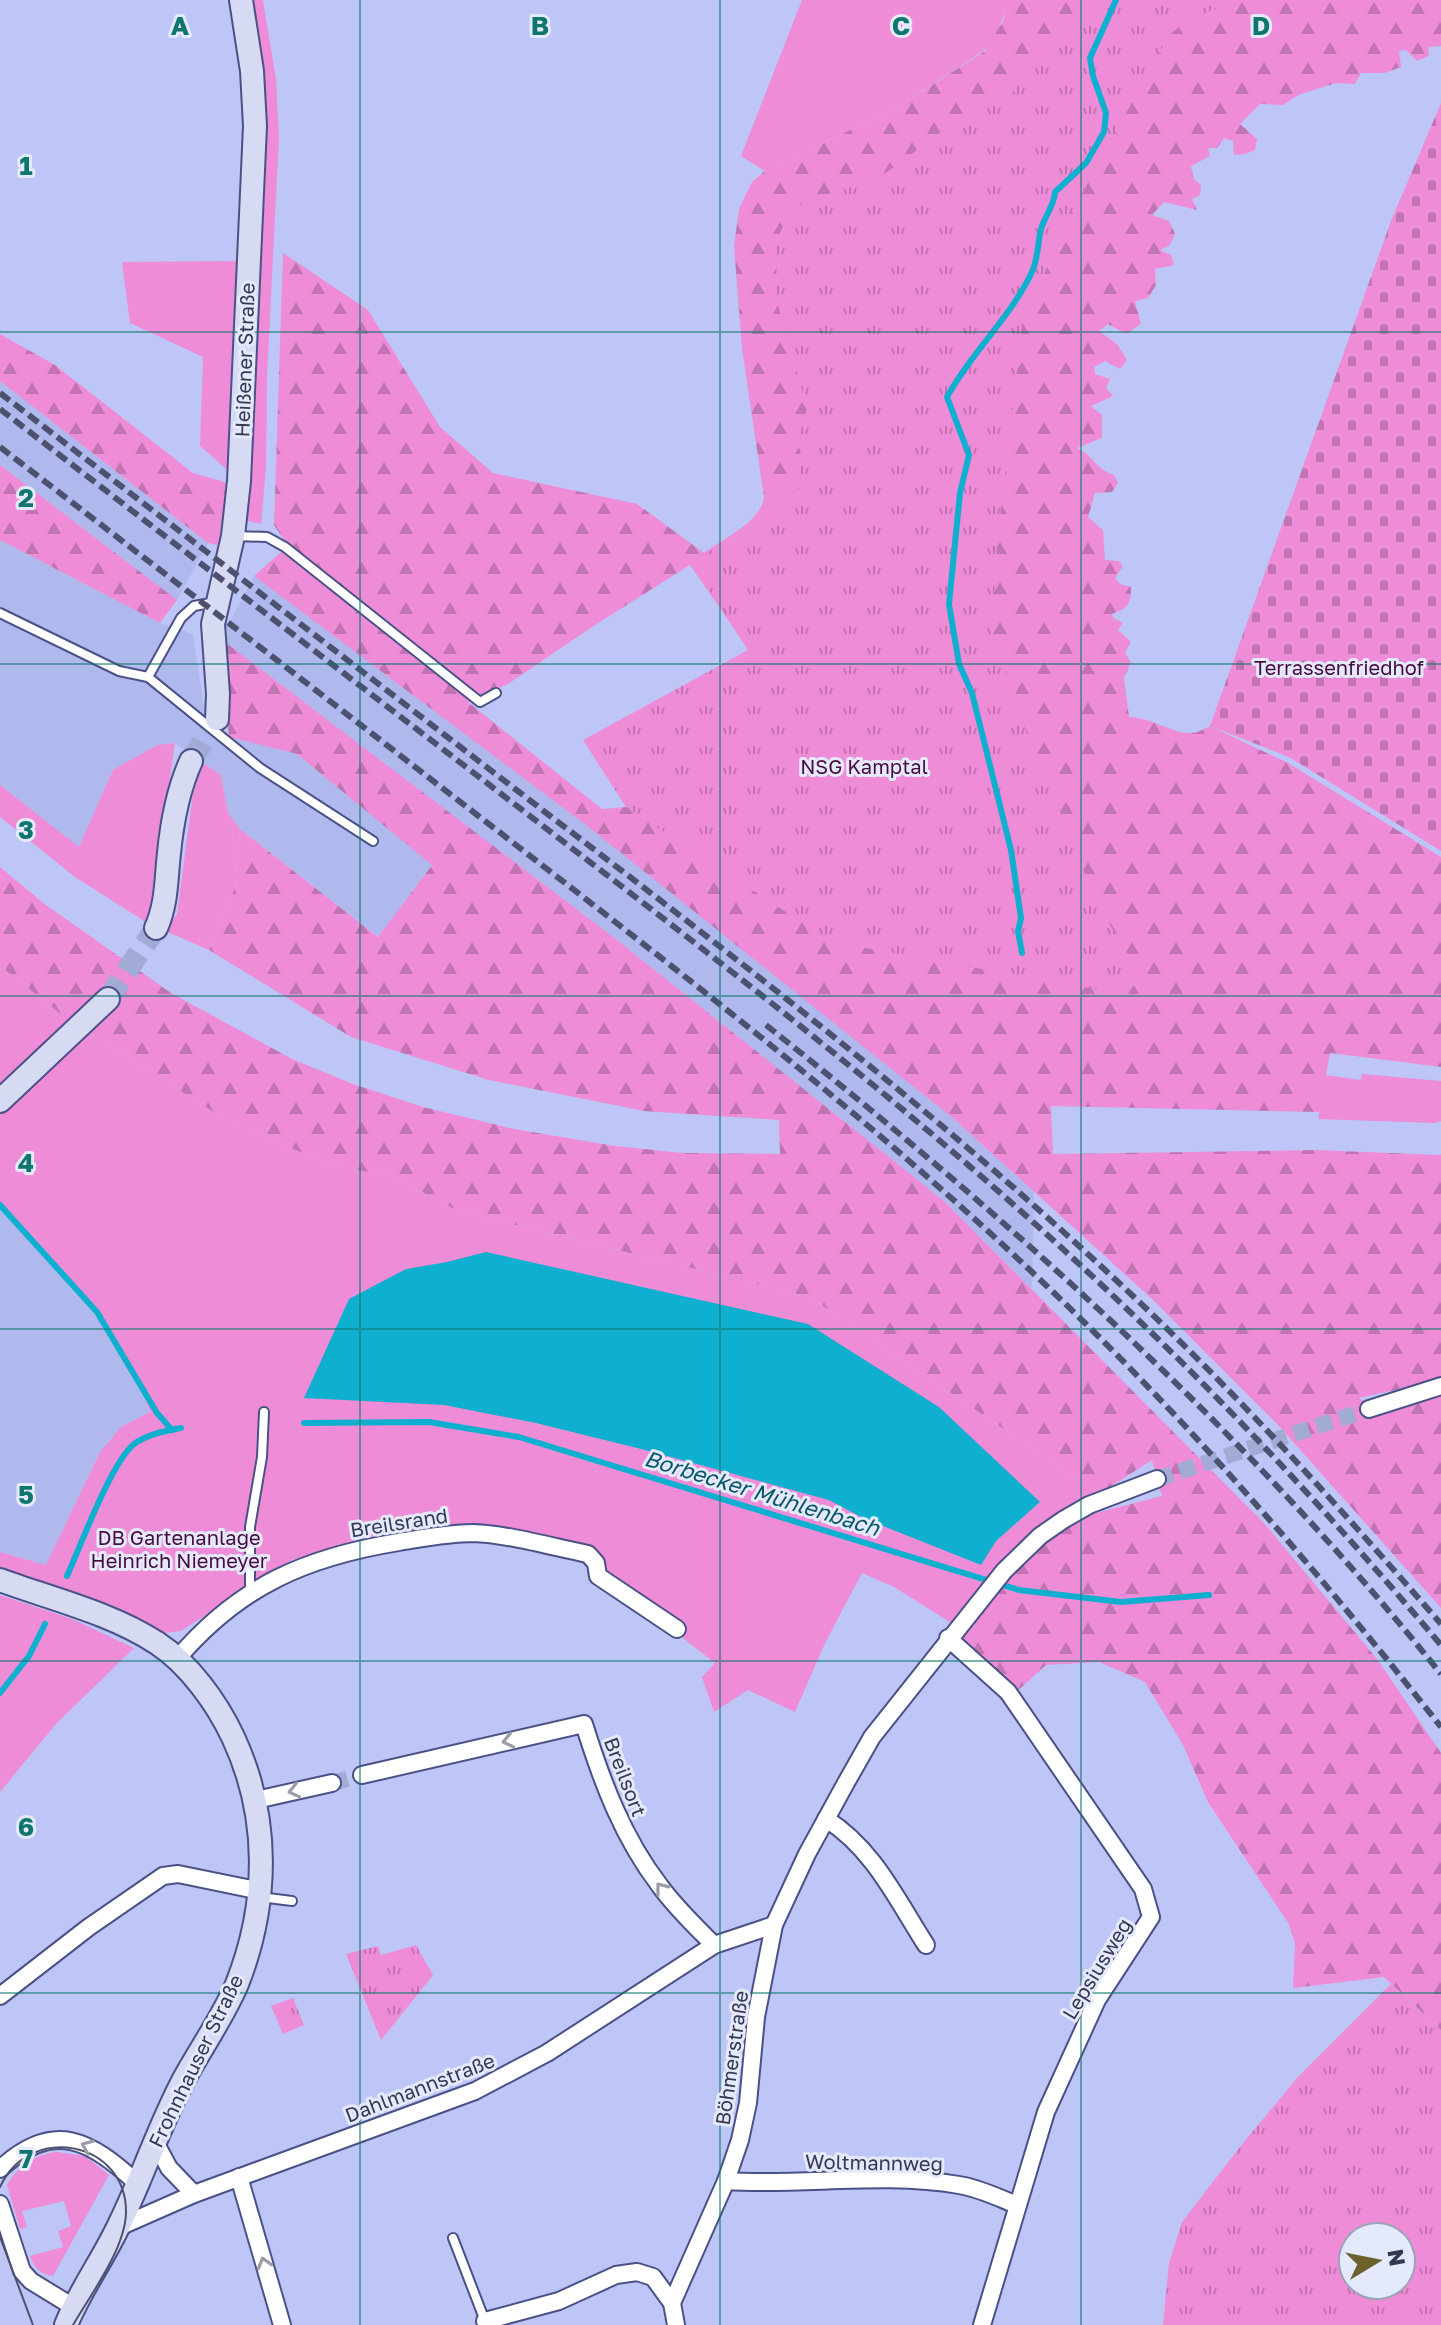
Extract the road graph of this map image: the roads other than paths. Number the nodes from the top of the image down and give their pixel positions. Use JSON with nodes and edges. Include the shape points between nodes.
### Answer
{"nodes":[{"id":1,"x":241,"y":0,"type":"edge"},
{"id":2,"x":233,"y":536,"type":"junction"},
{"id":3,"x":217,"y":602,"type":"junction"},
{"id":4,"x":0,"y":613,"type":"edge"},
{"id":5,"x":148,"y":677,"type":"junction"},
{"id":6,"x":496,"y":693,"type":"dead end"},
{"id":7,"x":217,"y":719,"type":"tunnel mouth"},
{"id":8,"x":191,"y":761,"type":"tunnel mouth"},
{"id":9,"x":373,"y":841,"type":"dead end"},
{"id":10,"x":156,"y":928,"type":"tunnel mouth"},
{"id":11,"x":108,"y":999,"type":"tunnel mouth"},
{"id":12,"x":0,"y":1101,"type":"edge"},
{"id":13,"x":1441,"y":1386,"type":"edge"},
{"id":14,"x":1369,"y":1409,"type":"tunnel mouth"},
{"id":15,"x":264,"y":1412,"type":"dead end"},
{"id":16,"x":1157,"y":1479,"type":"tunnel mouth"},
{"id":17,"x":0,"y":1580,"type":"edge"},
{"id":18,"x":250,"y":1593,"type":"junction"},
{"id":19,"x":677,"y":1629,"type":"dead end"},
{"id":20,"x":948,"y":1638,"type":"junction"},
{"id":21,"x":177,"y":1659,"type":"junction"},
{"id":22,"x":362,"y":1775,"type":"tunnel mouth"},
{"id":23,"x":332,"y":1783,"type":"tunnel mouth"},
{"id":24,"x":256,"y":1800,"type":"junction"},
{"id":25,"x":826,"y":1819,"type":"junction"},
{"id":26,"x":260,"y":1894,"type":"junction"},
{"id":27,"x":292,"y":1901,"type":"dead end"},
{"id":28,"x":774,"y":1925,"type":"junction"},
{"id":29,"x":714,"y":1945,"type":"junction"},
{"id":30,"x":926,"y":1945,"type":"dead end"},
{"id":31,"x":0,"y":1996,"type":"edge"},
{"id":32,"x":155,"y":2142,"type":"junction"},
{"id":33,"x":0,"y":2169,"type":"edge"},
{"id":34,"x":239,"y":2177,"type":"junction"},
{"id":35,"x":726,"y":2181,"type":"junction"},
{"id":36,"x":138,"y":2184,"type":"junction"},
{"id":37,"x":194,"y":2194,"type":"junction"},
{"id":38,"x":0,"y":2204,"type":"edge"},
{"id":39,"x":1017,"y":2205,"type":"junction"},
{"id":40,"x":119,"y":2227,"type":"junction"},
{"id":41,"x":453,"y":2238,"type":"dead end"},
{"id":42,"x":672,"y":2303,"type":"junction"},
{"id":43,"x":70,"y":2317,"type":"edge"},
{"id":44,"x":514,"y":2319,"type":"edge"},
{"id":45,"x":485,"y":2321,"type":"joint"},
{"id":46,"x":282,"y":2325,"type":"edge"},
{"id":47,"x":676,"y":2325,"type":"edge"},
{"id":48,"x":982,"y":2325,"type":"edge"}],
"edges":[{"from":1,"to":2,"type":"street","name":"Heißener Straße","via":[[255,126],[243,427]]},
{"from":2,"to":3,"type":"street","name":"Heißener Straße"},
{"from":2,"to":6,"type":"lane","via":[[267,537],[285,547],[480,702]]},
{"from":3,"to":5,"type":"lane","via":[[194,606],[181,618]]},
{"from":3,"to":7,"type":"street","name":"Heißener Straße","via":[[212,635]]},
{"from":4,"to":5,"type":"lane","via":[[119,671]]},
{"from":5,"to":9,"type":"lane","via":[[260,768]]},
{"from":8,"to":10,"type":"street","via":[[179,795]]},
{"from":11,"to":12,"type":"street"},
{"from":13,"to":14,"type":"street"},
{"from":15,"to":18,"type":"lane","via":[[250,1527]]},
{"from":16,"to":20,"type":"street","name":"Böhmerstraße","via":[[1089,1505],[1040,1536]]},
{"from":17,"to":21,"type":"street","name":"Frohnhauser Straße","via":[[119,1623]]},
{"from":18,"to":19,"type":"street","name":"Breilsrand","via":[[325,1557],[476,1533],[588,1554],[598,1576]]},
{"from":18,"to":21,"type":"street","name":"Breilsrand","via":[[202,1630]]},
{"from":20,"to":25,"type":"street","name":"Böhmerstraße","via":[[872,1737]]},
{"from":20,"to":39,"type":"street","name":"Lepsiusweg","via":[[1008,1692],[1143,1889],[1151,1917],[1097,2000],[1070,2056]]},
{"from":21,"to":24,"type":"street","name":"Frohnhauser Straße","via":[[227,1724]]},
{"from":29,"to":22,"type":"street","name":"Breilsort","one_way":true,"via":[[643,1863],[611,1801],[584,1724]]},
{"from":23,"to":24,"type":"street","one_way":true},
{"from":24,"to":26,"type":"street","name":"Frohnhauser Straße"},
{"from":25,"to":28,"type":"street","name":"Böhmerstraße"},
{"from":25,"to":30,"type":"street","via":[[866,1851]]},
{"from":26,"to":27,"type":"lane"},
{"from":26,"to":31,"type":"street","via":[[178,1874],[163,1876]]},
{"from":26,"to":32,"type":"street","name":"Frohnhauser Straße","via":[[236,1986]]},
{"from":28,"to":29,"type":"street","name":"Dahlmannstraße"},
{"from":28,"to":35,"type":"street","name":"Böhmerstraße","via":[[756,2017],[748,2103]]},
{"from":29,"to":34,"type":"street","name":"Dahlmannstraße","via":[[508,2075],[439,2106]]},
{"from":32,"to":36,"type":"street","name":"Frohnhauser Straße"},
{"from":32,"to":37,"type":"street","via":[[169,2168]]},
{"from":36,"to":33,"type":"street","one_way":true,"via":[[96,2149],[70,2140],[39,2142]]},
{"from":34,"to":37,"type":"street","name":"Dahlmannstraße"},
{"from":46,"to":34,"type":"street","one_way":true},
{"from":35,"to":39,"type":"street","name":"Woltmannweg","via":[[888,2179],[962,2185]]},
{"from":35,"to":42,"type":"street","name":"Böhmerstraße"},
{"from":36,"to":40,"type":"street","name":"Frohnhauser Straße"},
{"from":37,"to":40,"type":"street","name":"Dahlmannstraße"},
{"from":38,"to":43,"type":"street","via":[[22,2271]]},
{"from":39,"to":48,"type":"street","name":"Lepsiusweg"},
{"from":40,"to":43,"type":"street","name":"Frohnhauser Straße"},
{"from":41,"to":45,"type":"lane"},
{"from":42,"to":44,"type":"street","via":[[653,2277],[637,2272],[616,2275]]},
{"from":42,"to":47,"type":"street"},
{"from":44,"to":45,"type":"street"}]}
